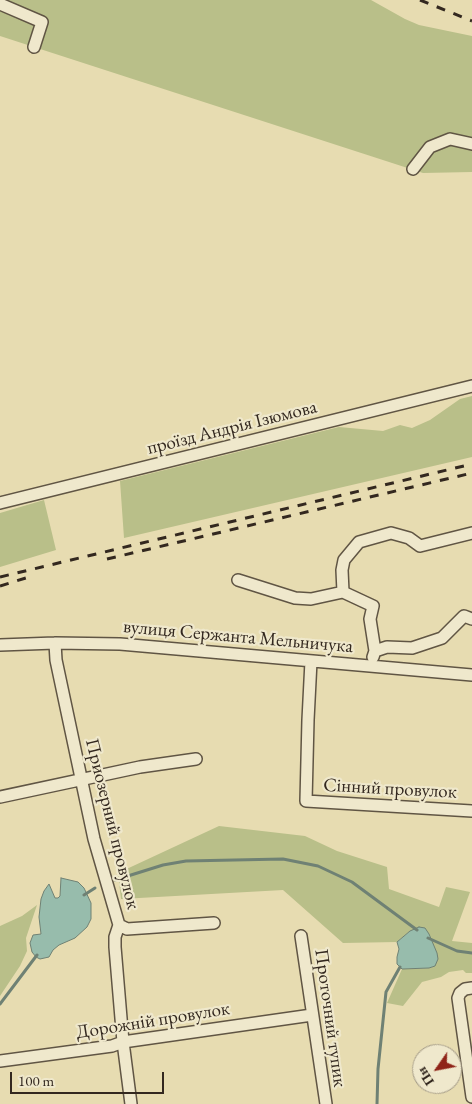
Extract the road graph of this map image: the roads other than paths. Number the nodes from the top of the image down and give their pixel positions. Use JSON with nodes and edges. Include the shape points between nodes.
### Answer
{"nodes":[{"id":1,"x":0,"y":4,"type":"edge"},
{"id":2,"x":34,"y":47,"type":"dead end"},
{"id":3,"x":472,"y":144,"type":"edge"},
{"id":4,"x":413,"y":169,"type":"dead end"},
{"id":5,"x":472,"y":386,"type":"edge"},
{"id":6,"x":0,"y":504,"type":"edge"},
{"id":7,"x":472,"y":533,"type":"edge"},
{"id":8,"x":238,"y":580,"type":"dead end"},
{"id":9,"x":343,"y":592,"type":"junction"},
{"id":10,"x":472,"y":619,"type":"edge"},
{"id":11,"x":56,"y":643,"type":"junction"},
{"id":12,"x":0,"y":646,"type":"edge"},
{"id":13,"x":375,"y":651,"type":"junction"},
{"id":14,"x":311,"y":661,"type":"junction"},
{"id":15,"x":370,"y":666,"type":"junction"},
{"id":16,"x":472,"y":675,"type":"edge"},
{"id":17,"x":196,"y":759,"type":"dead end"},
{"id":18,"x":82,"y":779,"type":"junction"},
{"id":19,"x":0,"y":797,"type":"edge"},
{"id":20,"x":472,"y":811,"type":"edge"},
{"id":21,"x":214,"y":923,"type":"dead end"},
{"id":22,"x":119,"y":925,"type":"junction"},
{"id":23,"x":301,"y":936,"type":"dead end"},
{"id":24,"x":472,"y":988,"type":"edge"},
{"id":25,"x":312,"y":1015,"type":"junction"},
{"id":26,"x":123,"y":1042,"type":"junction"},
{"id":27,"x":0,"y":1061,"type":"edge"},
{"id":28,"x":472,"y":1097,"type":"edge"},
{"id":29,"x":131,"y":1104,"type":"edge"},
{"id":30,"x":326,"y":1104,"type":"edge"}],
"edges":[{"from":1,"to":2,"type":"street","via":[[42,22]]},
{"from":3,"to":4,"type":"street","via":[[450,139],[430,147]]},
{"from":5,"to":6,"type":"street","name":"проїзд Андрія Ізюмова"},
{"from":7,"to":9,"type":"street","via":[[420,546],[409,538],[391,533],[360,542],[344,560]]},
{"from":8,"to":9,"type":"street","via":[[294,598],[311,599]]},
{"from":9,"to":13,"type":"street","via":[[373,606],[370,619]]},
{"from":10,"to":13,"type":"street","via":[[464,616],[442,638],[412,648]]},
{"from":11,"to":12,"type":"street","name":"вулиця Сержанта Мельничука"},
{"from":11,"to":14,"type":"street","name":"вулиця Сержанта Мельничука","via":[[120,644]]},
{"from":11,"to":18,"type":"street","name":"Приозерний провулок","via":[[56,660]]},
{"from":13,"to":15,"type":"street"},
{"from":14,"to":15,"type":"street","name":"вулиця Сержанта Мельничука"},
{"from":14,"to":20,"type":"street","name":"Сінний провулок","via":[[306,801]]},
{"from":15,"to":16,"type":"street","name":"вулиця Сержанта Мельничука"},
{"from":17,"to":18,"type":"street"},
{"from":18,"to":19,"type":"street"},
{"from":18,"to":22,"type":"street","name":"Приозерний провулок","via":[[94,839]]},
{"from":21,"to":22,"type":"street","via":[[127,930]]},
{"from":22,"to":26,"type":"street","name":"Приозерний провулок","via":[[115,947]]},
{"from":23,"to":25,"type":"street","name":"Проточний тупик"},
{"from":24,"to":28,"type":"street","via":[[465,989],[458,998]]},
{"from":25,"to":26,"type":"street","name":"Дорожній провулок"},
{"from":25,"to":30,"type":"street","name":"Проточний тупик"},
{"from":26,"to":27,"type":"street","name":"Дорожній провулок"},
{"from":26,"to":29,"type":"street","name":"Приозерний провулок"}]}
